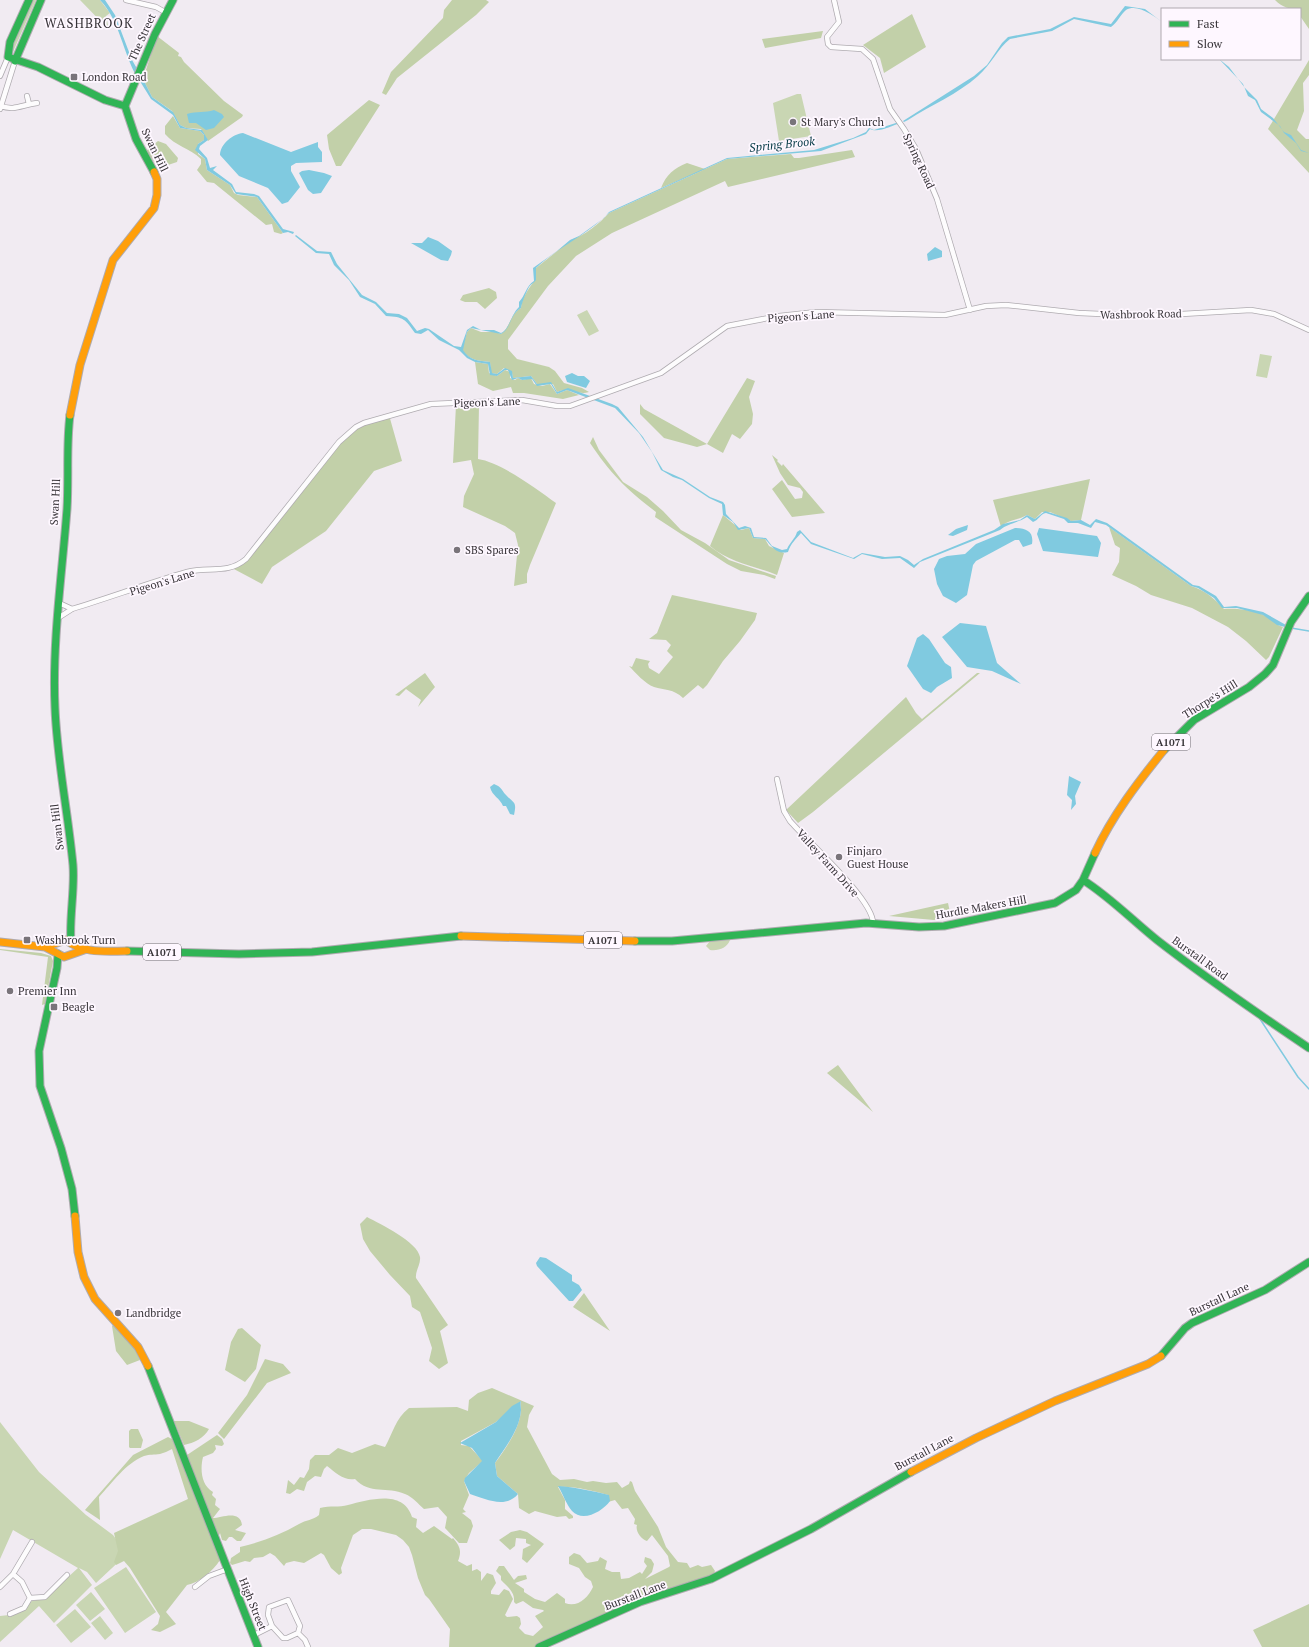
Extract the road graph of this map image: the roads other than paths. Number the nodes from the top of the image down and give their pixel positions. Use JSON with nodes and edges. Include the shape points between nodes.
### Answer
{"nodes":[{"id":1,"x":29,"y":0,"type":"edge"},
{"id":2,"x":41,"y":0,"type":"edge"},
{"id":3,"x":126,"y":0,"type":"edge"},
{"id":4,"x":173,"y":0,"type":"edge"},
{"id":5,"x":834,"y":0,"type":"edge"},
{"id":6,"x":165,"y":12,"type":"junction"},
{"id":7,"x":8,"y":58,"type":"junction"},
{"id":8,"x":15,"y":61,"type":"junction"},
{"id":9,"x":0,"y":76,"type":"edge"},
{"id":10,"x":27,"y":96,"type":"dead end"},
{"id":11,"x":36,"y":103,"type":"dead end"},
{"id":12,"x":29,"y":104,"type":"junction"},
{"id":13,"x":125,"y":106,"type":"junction"},
{"id":14,"x":0,"y":107,"type":"edge"},
{"id":15,"x":970,"y":310,"type":"junction"},
{"id":16,"x":1309,"y":330,"type":"edge"},
{"id":17,"x":1309,"y":596,"type":"edge"},
{"id":18,"x":59,"y":603,"type":"junction"},
{"id":19,"x":72,"y":610,"type":"junction"},
{"id":20,"x":58,"y":618,"type":"junction"},
{"id":21,"x":777,"y":779,"type":"dead end"},
{"id":22,"x":1083,"y":880,"type":"junction"},
{"id":23,"x":873,"y":923,"type":"junction"},
{"id":24,"x":70,"y":927,"type":"junction"},
{"id":25,"x":61,"y":941,"type":"junction"},
{"id":26,"x":0,"y":942,"type":"edge"},
{"id":27,"x":71,"y":944,"type":"junction"},
{"id":28,"x":45,"y":947,"type":"junction"},
{"id":29,"x":85,"y":950,"type":"junction"},
{"id":30,"x":57,"y":953,"type":"junction"},
{"id":31,"x":69,"y":955,"type":"junction"},
{"id":32,"x":57,"y":968,"type":"junction"},
{"id":33,"x":1309,"y":1048,"type":"edge"},
{"id":34,"x":1309,"y":1262,"type":"edge"},
{"id":35,"x":32,"y":1542,"type":"dead end"},
{"id":36,"x":228,"y":1569,"type":"junction"},
{"id":37,"x":14,"y":1574,"type":"junction"},
{"id":38,"x":67,"y":1575,"type":"dead end"},
{"id":39,"x":0,"y":1587,"type":"edge"},
{"id":40,"x":195,"y":1587,"type":"dead end"},
{"id":41,"x":30,"y":1598,"type":"junction"},
{"id":42,"x":10,"y":1614,"type":"dead end"},
{"id":43,"x":272,"y":1626,"type":"junction"},
{"id":44,"x":298,"y":1634,"type":"junction"},
{"id":45,"x":254,"y":1635,"type":"junction"},
{"id":46,"x":258,"y":1647,"type":"edge"},
{"id":47,"x":308,"y":1647,"type":"edge"},
{"id":48,"x":539,"y":1647,"type":"edge"}],
"edges":[{"from":1,"to":7,"type":"street","via":[[10,42]]},
{"from":2,"to":8,"type":"street"},
{"from":3,"to":6,"type":"street","via":[[156,7]]},
{"from":4,"to":6,"type":"street","name":"The Street"},
{"from":5,"to":15,"type":"street","name":"Spring Road","via":[[839,22],[827,37],[828,44],[831,47],[862,49],[873,59],[890,109],[916,149],[937,200]]},
{"from":6,"to":13,"type":"street","name":"The Street"},
{"from":7,"to":8,"type":"street"},
{"from":7,"to":9,"type":"street"},
{"from":8,"to":13,"type":"street","via":[[38,68],[105,100]]},
{"from":8,"to":14,"type":"street"},
{"from":10,"to":12,"type":"street"},
{"from":11,"to":12,"type":"street"},
{"from":12,"to":14,"type":"street","via":[[11,110]]},
{"from":13,"to":18,"type":"street","name":"Swan Hill","via":[[136,140],[158,179],[157,195],[154,208],[113,260],[72,400],[68,431],[68,489]]},
{"from":15,"to":16,"type":"street","name":"Washbrook Road","via":[[1006,305],[1078,313],[1147,316],[1251,310],[1274,314]]},
{"from":15,"to":19,"type":"street","name":"Pigeon's Lane","via":[[945,316],[816,312],[738,323],[718,332],[661,373],[570,406],[517,400],[431,404],[364,423],[339,442],[246,559],[237,565],[226,570],[187,572]]},
{"from":17,"to":22,"type":"street","name":"Thorpe's Hill","number":"A1071","via":[[1291,622],[1277,656],[1266,674],[1239,694],[1194,720],[1154,760],[1103,835]]},
{"from":18,"to":19,"type":"street"},
{"from":18,"to":20,"type":"street","name":"Swan Hill"},
{"from":19,"to":20,"type":"street","name":"Pigeon's Lane"},
{"from":20,"to":24,"type":"street","name":"Swan Hill","via":[[55,709],[73,866],[73,907]]},
{"from":21,"to":23,"type":"street","name":"Valley Farm Drive","via":[[784,811],[790,821],[847,881],[870,910]]},
{"from":22,"to":23,"type":"street","name":"Hurdle Makers Hill","number":"A1071","via":[[1076,890],[1063,900],[1030,910],[933,927]]},
{"from":22,"to":33,"type":"street","name":"Burstall Road","via":[[1198,972]]},
{"from":23,"to":29,"type":"street","number":"A1071","via":[[672,941],[472,935],[424,938],[312,952],[239,954]]},
{"from":24,"to":25,"type":"street","name":"Swan Hill"},
{"from":24,"to":27,"type":"street","name":"Swan Hill"},
{"from":25,"to":27,"type":"street"},
{"from":25,"to":28,"type":"street"},
{"from":25,"to":30,"type":"street","name":"High Street"},
{"from":26,"to":28,"type":"street"},
{"from":27,"to":29,"type":"street","number":"A1071"},
{"from":27,"to":31,"type":"street","name":"Swan Hill"},
{"from":28,"to":30,"type":"street"},
{"from":29,"to":31,"type":"street","number":"A1071"},
{"from":30,"to":31,"type":"street","via":[[64,957]]},
{"from":30,"to":32,"type":"street","name":"High Street"},
{"from":31,"to":32,"type":"street"},
{"from":32,"to":36,"type":"street","name":"High Street","via":[[39,1051],[39,1078],[72,1189],[81,1269],[95,1299],[138,1347],[150,1370]]},
{"from":34,"to":48,"type":"street","name":"Burstall Lane","via":[[1265,1290],[1192,1323],[1165,1353],[1148,1364],[1055,1401],[976,1438],[897,1479],[811,1529],[711,1579],[640,1602]]},
{"from":35,"to":37,"type":"street"},
{"from":36,"to":40,"type":"street","via":[[208,1576]]},
{"from":36,"to":45,"type":"street","name":"High Street"},
{"from":37,"to":39,"type":"street"},
{"from":37,"to":41,"type":"street","via":[[22,1582]]},
{"from":38,"to":41,"type":"street","via":[[44,1597]]},
{"from":41,"to":42,"type":"street","via":[[24,1608]]},
{"from":43,"to":44,"type":"street","via":[[283,1638]]},
{"from":43,"to":44,"type":"street","via":[[268,1615],[269,1607],[288,1600],[300,1626]]},
{"from":43,"to":45,"type":"street"},
{"from":44,"to":47,"type":"street"},
{"from":45,"to":46,"type":"street","name":"High Street"}]}
